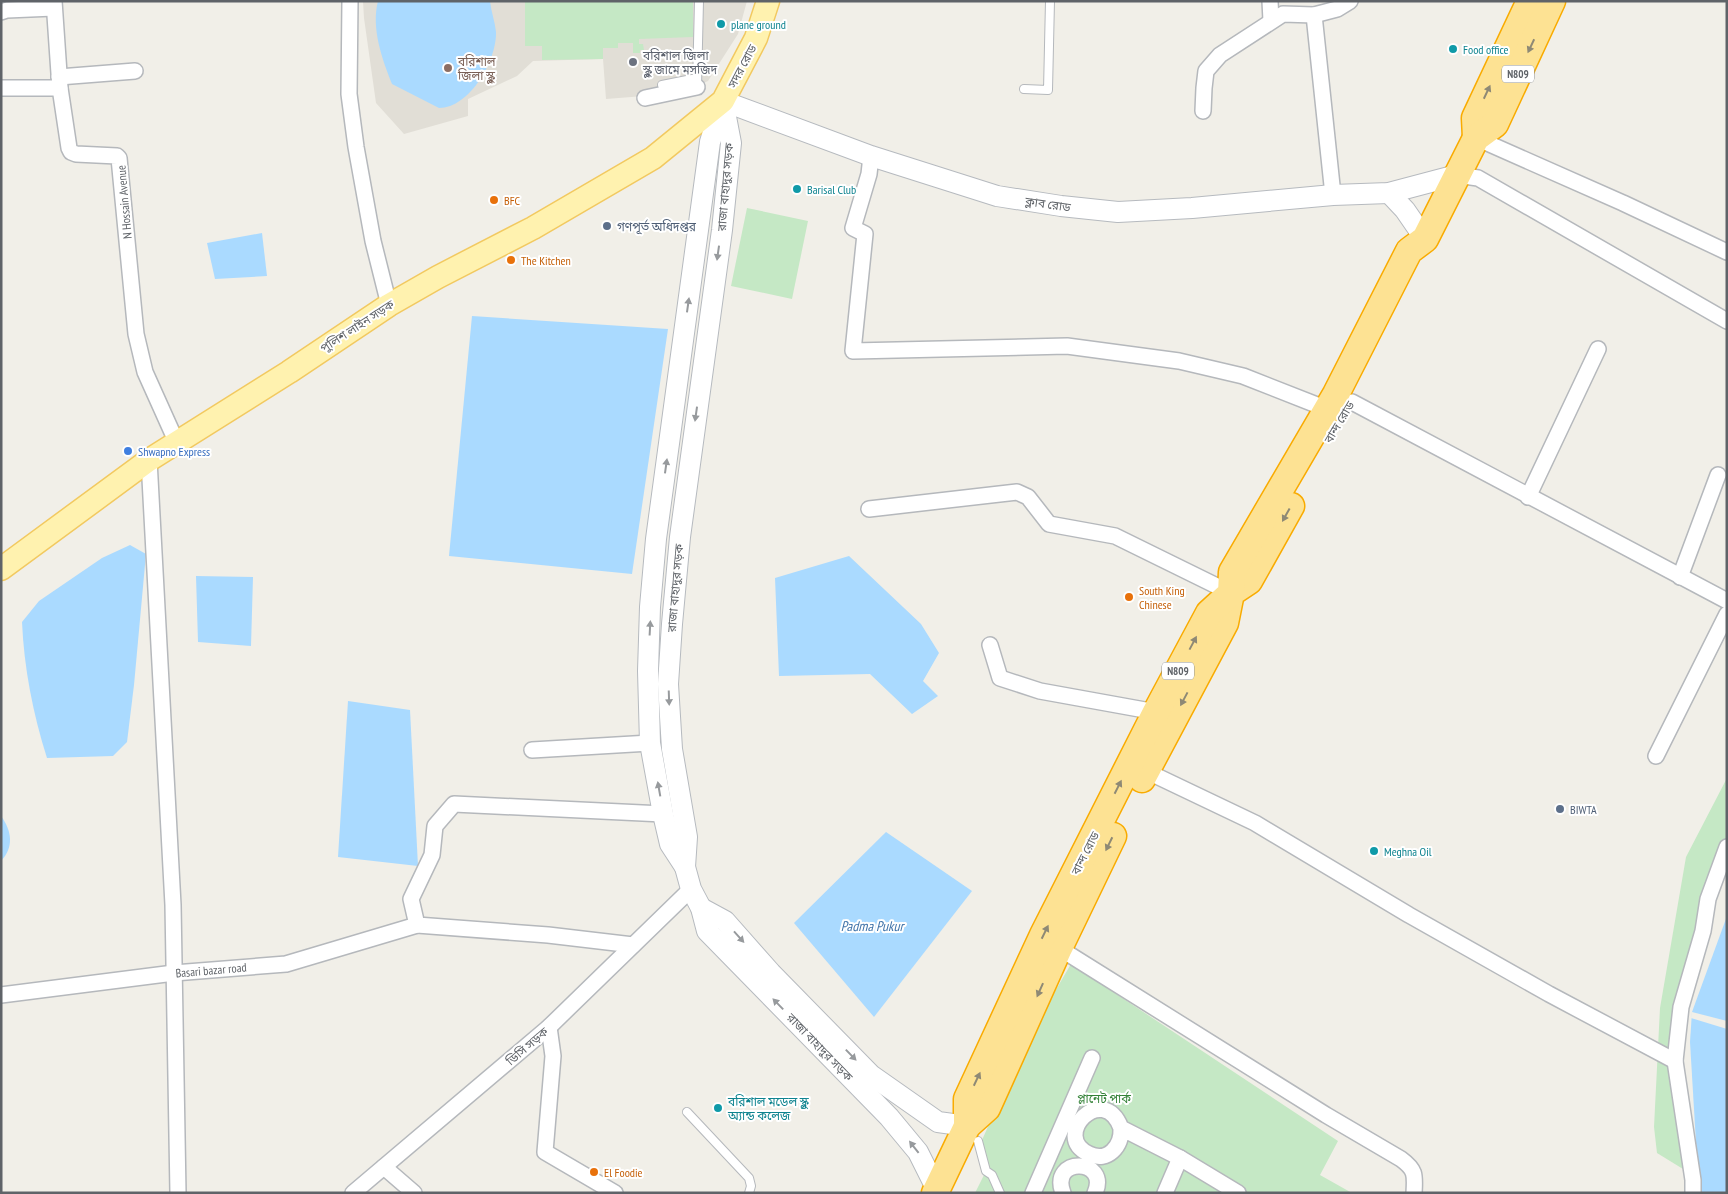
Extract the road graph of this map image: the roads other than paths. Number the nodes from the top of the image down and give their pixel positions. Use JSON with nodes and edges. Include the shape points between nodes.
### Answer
{"nodes":[{"id":1,"x":350,"y":1,"type":"edge"},
{"id":2,"x":699,"y":1,"type":"edge"},
{"id":3,"x":768,"y":1,"type":"edge"},
{"id":4,"x":1050,"y":1,"type":"edge"},
{"id":5,"x":1270,"y":1,"type":"edge"},
{"id":6,"x":1350,"y":1,"type":"edge"},
{"id":7,"x":1530,"y":1,"type":"edge"},
{"id":8,"x":1552,"y":1,"type":"edge"},
{"id":9,"x":54,"y":5,"type":"edge"},
{"id":10,"x":1,"y":12,"type":"edge"},
{"id":11,"x":1314,"y":16,"type":"junction"},
{"id":12,"x":1271,"y":21,"type":"junction"},
{"id":13,"x":135,"y":71,"type":"dead end"},
{"id":14,"x":59,"y":82,"type":"junction"},
{"id":15,"x":662,"y":86,"type":"dead end"},
{"id":16,"x":698,"y":86,"type":"junction"},
{"id":17,"x":1,"y":88,"type":"edge"},
{"id":18,"x":1024,"y":89,"type":"dead end"},
{"id":19,"x":645,"y":98,"type":"dead end"},
{"id":20,"x":723,"y":101,"type":"junction"},
{"id":21,"x":1203,"y":111,"type":"dead end"},
{"id":22,"x":1476,"y":138,"type":"junction"},
{"id":23,"x":872,"y":156,"type":"junction"},
{"id":24,"x":1457,"y":175,"type":"junction"},
{"id":25,"x":1388,"y":193,"type":"junction"},
{"id":26,"x":1333,"y":195,"type":"junction"},
{"id":27,"x":1424,"y":239,"type":"junction"},
{"id":28,"x":1727,"y":252,"type":"edge"},
{"id":29,"x":389,"y":305,"type":"junction"},
{"id":30,"x":1727,"y":321,"type":"edge"},
{"id":31,"x":1598,"y":349,"type":"dead end"},
{"id":32,"x":1352,"y":402,"type":"junction"},
{"id":33,"x":1327,"y":409,"type":"junction"},
{"id":34,"x":176,"y":442,"type":"junction"},
{"id":35,"x":149,"y":460,"type":"junction"},
{"id":36,"x":1718,"y":475,"type":"dead end"},
{"id":37,"x":1528,"y":497,"type":"junction"},
{"id":38,"x":869,"y":509,"type":"dead end"},
{"id":39,"x":1,"y":569,"type":"edge"},
{"id":40,"x":1680,"y":577,"type":"junction"},
{"id":41,"x":1231,"y":593,"type":"junction"},
{"id":42,"x":1727,"y":601,"type":"edge"},
{"id":43,"x":1727,"y":614,"type":"edge"},
{"id":44,"x":990,"y":645,"type":"dead end"},
{"id":45,"x":1156,"y":712,"type":"junction"},
{"id":46,"x":650,"y":743,"type":"junction"},
{"id":47,"x":532,"y":750,"type":"dead end"},
{"id":48,"x":1656,"y":756,"type":"dead end"},
{"id":49,"x":1146,"y":771,"type":"junction"},
{"id":50,"x":663,"y":814,"type":"junction"},
{"id":51,"x":1727,"y":847,"type":"edge"},
{"id":52,"x":686,"y":867,"type":"junction"},
{"id":53,"x":691,"y":889,"type":"junction"},
{"id":54,"x":701,"y":908,"type":"junction"},
{"id":55,"x":417,"y":925,"type":"junction"},
{"id":56,"x":634,"y":945,"type":"junction"},
{"id":57,"x":1059,"y":948,"type":"junction"},
{"id":58,"x":174,"y":973,"type":"junction"},
{"id":59,"x":1,"y":995,"type":"edge"},
{"id":60,"x":549,"y":1027,"type":"junction"},
{"id":61,"x":1092,"y":1058,"type":"dead end"},
{"id":62,"x":1675,"y":1061,"type":"junction"},
{"id":63,"x":687,"y":1112,"type":"dead end"},
{"id":64,"x":1121,"y":1128,"type":"junction"},
{"id":65,"x":972,"y":1134,"type":"junction"},
{"id":66,"x":1102,"y":1156,"type":"junction"},
{"id":67,"x":1180,"y":1158,"type":"junction"},
{"id":68,"x":384,"y":1167,"type":"junction"},
{"id":69,"x":1043,"y":1167,"type":"junction"},
{"id":70,"x":1094,"y":1173,"type":"junction"},
{"id":71,"x":1062,"y":1176,"type":"junction"},
{"id":72,"x":936,"y":1192,"type":"edge"},
{"id":73,"x":178,"y":1193,"type":"edge"},
{"id":74,"x":353,"y":1193,"type":"edge"},
{"id":75,"x":414,"y":1193,"type":"edge"},
{"id":76,"x":615,"y":1193,"type":"edge"},
{"id":77,"x":749,"y":1193,"type":"edge"},
{"id":78,"x":1000,"y":1193,"type":"edge"},
{"id":79,"x":1033,"y":1193,"type":"edge"},
{"id":80,"x":1063,"y":1193,"type":"edge"},
{"id":81,"x":1095,"y":1193,"type":"edge"},
{"id":82,"x":1165,"y":1193,"type":"edge"},
{"id":83,"x":1238,"y":1193,"type":"edge"},
{"id":84,"x":1414,"y":1193,"type":"edge"},
{"id":85,"x":1693,"y":1193,"type":"edge"}],
"edges":[{"from":1,"to":29,"type":"street","via":[[350,103],[373,241]]},
{"from":2,"to":16,"type":"lane"},
{"from":3,"to":20,"type":"main road","name":"সদর রোড","via":[[756,38]]},
{"from":4,"to":18,"type":"lane","via":[[1048,90]]},
{"from":5,"to":12,"type":"street"},
{"from":6,"to":11,"type":"street","via":[[1337,10]]},
{"from":22,"to":7,"type":"highway","name":"বান্দ রোড","number":"N809","one_way":true,"via":[[1475,118]]},
{"from":8,"to":22,"type":"highway","name":"বান্দ রোড","number":"N809","one_way":true,"via":[[1495,124]]},
{"from":9,"to":10,"type":"street"},
{"from":9,"to":14,"type":"street","name":"N Hossain Avenue"},
{"from":11,"to":12,"type":"street","via":[[1283,14]]},
{"from":11,"to":26,"type":"street"},
{"from":12,"to":21,"type":"street","via":[[1220,55],[1206,71]]},
{"from":13,"to":14,"type":"street"},
{"from":14,"to":17,"type":"street"},
{"from":14,"to":34,"type":"street","name":"N Hossain Avenue","via":[[71,152],[120,158],[136,334],[145,372]]},
{"from":15,"to":16,"type":"lane"},
{"from":16,"to":19,"type":"street"},
{"from":20,"to":23,"type":"main road","name":"ক্লাব রোড"},
{"from":20,"to":29,"type":"main road","name":"পুলিশ লাইন সড়ক","via":[[652,158],[532,228]]},
{"from":46,"to":20,"type":"main road","name":"রাজা বাহাদুর সড়ক","one_way":true,"via":[[648,671],[656,538],[710,142]]},
{"from":20,"to":52,"type":"main road","name":"রাজা বাহাদুর সড়ক","one_way":true,"via":[[731,144],[680,537],[668,684],[672,749],[687,837]]},
{"from":22,"to":24,"type":"highway","name":"বান্দ রোড","number":"N809"},
{"from":22,"to":28,"type":"street"},
{"from":23,"to":26,"type":"main road","name":"ক্লাব রোড","via":[[996,196],[1118,212]]},
{"from":23,"to":33,"type":"street","via":[[854,228],[865,234],[854,351],[1067,346],[1179,361],[1243,376]]},
{"from":24,"to":25,"type":"main road","name":"ক্লাব রোড"},
{"from":24,"to":27,"type":"highway","name":"বান্দ রোড","number":"N809"},
{"from":24,"to":30,"type":"street","via":[[1478,178]]},
{"from":25,"to":26,"type":"main road","name":"ক্লাব রোড"},
{"from":25,"to":27,"type":"main road","via":[[1405,210]]},
{"from":27,"to":32,"type":"highway","name":"বান্দ রোড","number":"N809","via":[[1424,258]]},
{"from":27,"to":33,"type":"highway","name":"বান্দ রোড","number":"N809","via":[[1408,252]]},
{"from":29,"to":34,"type":"main road","name":"পুলিশ লাইন সড়ক"},
{"from":31,"to":37,"type":"street"},
{"from":32,"to":37,"type":"street"},
{"from":32,"to":41,"type":"highway","name":"বান্দ রোড","number":"N809","one_way":true,"via":[[1249,582]]},
{"from":33,"to":41,"type":"highway","name":"বান্দ রোড","number":"N809","via":[[1232,572]]},
{"from":34,"to":35,"type":"main road","name":"পুলিশ লাইন সড়ক"},
{"from":35,"to":39,"type":"main road","name":"পুলিশ লাইন সড়ক"},
{"from":35,"to":58,"type":"street"},
{"from":36,"to":40,"type":"street"},
{"from":37,"to":40,"type":"street"},
{"from":38,"to":41,"type":"street","via":[[1017,492],[1028,497],[1049,524],[1115,536]]},
{"from":40,"to":42,"type":"street"},
{"from":45,"to":41,"type":"highway","name":"বান্দ রোড","number":"N809","one_way":true,"via":[[1209,613]]},
{"from":41,"to":49,"type":"highway","name":"বান্দ রোড","number":"N809","one_way":true,"via":[[1225,623]]},
{"from":43,"to":48,"type":"street"},
{"from":44,"to":45,"type":"street","via":[[1000,678],[1040,691]]},
{"from":65,"to":45,"type":"highway","name":"বান্দ রোড","number":"N809","one_way":true,"via":[[967,1099],[1043,935]]},
{"from":46,"to":47,"type":"street"},
{"from":50,"to":46,"type":"main road","name":"রাজা বাহাদুর সড়ক","one_way":true},
{"from":49,"to":57,"type":"highway","name":"বান্দ রোড","number":"N809","one_way":true},
{"from":49,"to":62,"type":"street","via":[[1254,823],[1549,994]]},
{"from":50,"to":52,"type":"main road","name":"রাজা বাহাদুর সড়ক","via":[[670,844]]},
{"from":50,"to":55,"type":"street","via":[[454,804],[435,826],[432,855],[411,899]]},
{"from":51,"to":62,"type":"street","via":[[1708,899],[1703,931],[1680,1008]]},
{"from":52,"to":53,"type":"main road","name":"রাজা বাহাদুর সড়ক"},
{"from":53,"to":54,"type":"main road","name":"রাজা বাহাদুর সড়ক"},
{"from":53,"to":56,"type":"street","name":"ডিসি সড়ক"},
{"from":54,"to":65,"type":"main road","name":"রাজা বাহাদুর সড়ক","one_way":true,"via":[[725,921],[871,1075],[938,1122]]},
{"from":72,"to":54,"type":"main road","name":"রাজা বাহাদুর সড়ক","one_way":true,"via":[[918,1152],[889,1117],[706,932]]},
{"from":55,"to":56,"type":"street"},
{"from":55,"to":58,"type":"street","name":"Basari bazar road","via":[[286,964]]},
{"from":56,"to":60,"type":"street","name":"ডিসি সড়ক"},
{"from":57,"to":65,"type":"highway","name":"বান্দ রোড","number":"N809","one_way":true,"via":[[987,1108]]},
{"from":57,"to":84,"type":"street","via":[[1326,1116],[1402,1159],[1415,1176]]},
{"from":58,"to":59,"type":"street","name":"Basari bazar road"},
{"from":58,"to":73,"type":"street"},
{"from":60,"to":68,"type":"street","name":"ডিসি সড়ক"},
{"from":60,"to":76,"type":"street","via":[[552,1056],[545,1152]]},
{"from":61,"to":69,"type":"street"},
{"from":62,"to":85,"type":"street"},
{"from":63,"to":77,"type":"lane","via":[[749,1178],[752,1186]]},
{"from":64,"to":66,"type":"street","via":[[1120,1143]]},
{"from":64,"to":66,"type":"street","via":[[1114,1115],[1100,1110],[1085,1114],[1080,1120],[1076,1126],[1077,1142],[1087,1153]]},
{"from":64,"to":67,"type":"street"},
{"from":65,"to":72,"type":"highway","name":"বান্দ রোড","number":"N809"},
{"from":65,"to":78,"type":"lane","via":[[986,1171],[992,1175]]},
{"from":66,"to":70,"type":"street"},
{"from":67,"to":82,"type":"street"},
{"from":67,"to":83,"type":"street"},
{"from":68,"to":74,"type":"street","name":"ডিসি সড়ক"},
{"from":68,"to":75,"type":"street"},
{"from":69,"to":71,"type":"street"},
{"from":69,"to":79,"type":"street"},
{"from":70,"to":71,"type":"street","via":[[1085,1166],[1079,1166],[1068,1169]]},
{"from":70,"to":81,"type":"street","via":[[1098,1184]]},
{"from":71,"to":80,"type":"street","via":[[1060,1186]]}]}
